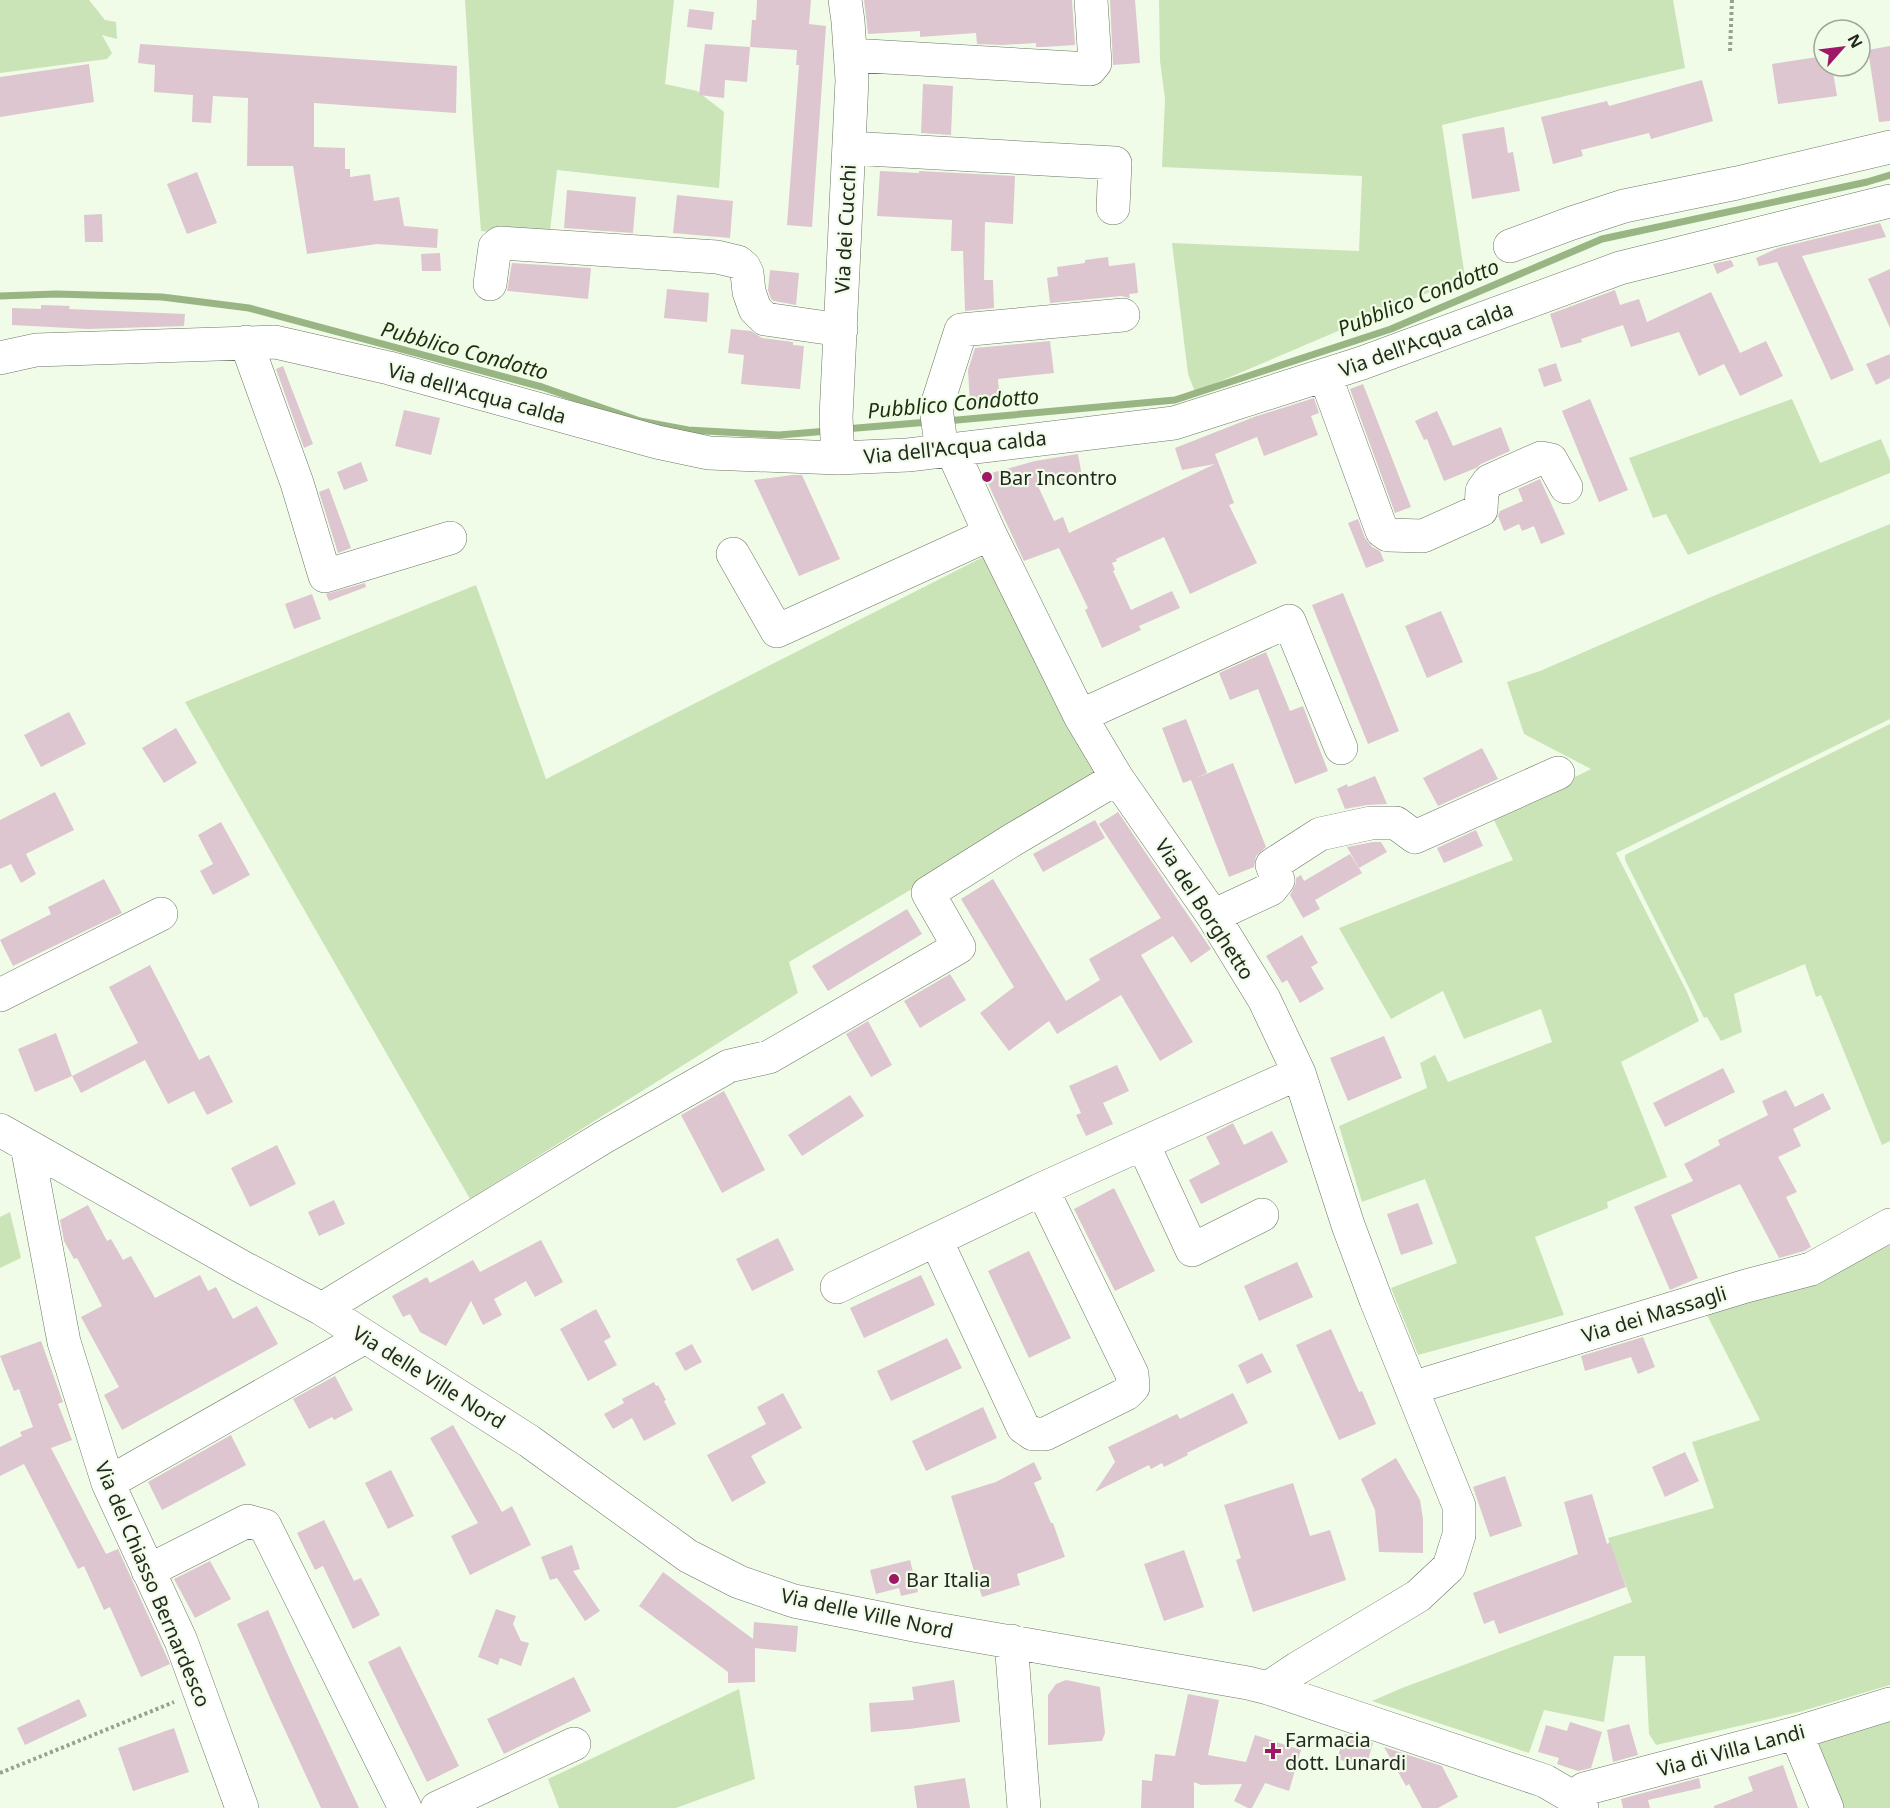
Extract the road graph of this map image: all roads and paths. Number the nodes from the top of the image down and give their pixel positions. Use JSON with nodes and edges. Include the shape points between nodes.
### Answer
{"nodes":[{"id":1,"x":845,"y":0,"type":"edge"},
{"id":2,"x":1091,"y":0,"type":"edge"},
{"id":3,"x":1732,"y":0,"type":"edge"},
{"id":4,"x":1730,"y":51,"type":"dead end"},
{"id":5,"x":851,"y":55,"type":"junction"},
{"id":6,"x":1890,"y":147,"type":"edge"},
{"id":7,"x":849,"y":148,"type":"junction"},
{"id":8,"x":1890,"y":201,"type":"edge"},
{"id":9,"x":1113,"y":208,"type":"dead end"},
{"id":10,"x":1509,"y":246,"type":"dead end"},
{"id":11,"x":490,"y":284,"type":"dead end"},
{"id":12,"x":1123,"y":315,"type":"dead end"},
{"id":13,"x":841,"y":330,"type":"junction"},
{"id":14,"x":246,"y":342,"type":"junction"},
{"id":15,"x":0,"y":358,"type":"edge"},
{"id":16,"x":1325,"y":375,"type":"junction"},
{"id":17,"x":943,"y":438,"type":"junction"},
{"id":18,"x":838,"y":458,"type":"junction"},
{"id":19,"x":1566,"y":487,"type":"dead end"},
{"id":20,"x":990,"y":534,"type":"junction"},
{"id":21,"x":450,"y":538,"type":"dead end"},
{"id":22,"x":733,"y":554,"type":"dead end"},
{"id":23,"x":1080,"y":716,"type":"junction"},
{"id":24,"x":1341,"y":748,"type":"dead end"},
{"id":25,"x":1558,"y":773,"type":"dead end"},
{"id":26,"x":1117,"y":778,"type":"junction"},
{"id":27,"x":161,"y":914,"type":"dead end"},
{"id":28,"x":1213,"y":916,"type":"junction"},
{"id":29,"x":0,"y":995,"type":"edge"},
{"id":30,"x":1299,"y":1073,"type":"junction"},
{"id":31,"x":14,"y":1138,"type":"edge"},
{"id":32,"x":1143,"y":1144,"type":"junction"},
{"id":33,"x":1042,"y":1189,"type":"junction"},
{"id":34,"x":1262,"y":1215,"type":"dead end"},
{"id":35,"x":1890,"y":1225,"type":"edge"},
{"id":36,"x":936,"y":1240,"type":"junction"},
{"id":37,"x":837,"y":1287,"type":"dead end"},
{"id":38,"x":322,"y":1309,"type":"junction"},
{"id":39,"x":365,"y":1337,"type":"junction"},
{"id":40,"x":1412,"y":1388,"type":"junction"},
{"id":41,"x":108,"y":1483,"type":"junction"},
{"id":42,"x":148,"y":1571,"type":"junction"},
{"id":43,"x":1011,"y":1641,"type":"junction"},
{"id":44,"x":1268,"y":1688,"type":"junction"},
{"id":45,"x":200,"y":1692,"type":"junction"},
{"id":46,"x":1890,"y":1704,"type":"edge"},
{"id":47,"x":1796,"y":1733,"type":"junction"},
{"id":48,"x":574,"y":1744,"type":"dead end"},
{"id":49,"x":0,"y":1773,"type":"edge"},
{"id":50,"x":1578,"y":1803,"type":"edge"},
{"id":51,"x":242,"y":1808,"type":"edge"},
{"id":52,"x":405,"y":1808,"type":"edge"},
{"id":53,"x":437,"y":1808,"type":"edge"},
{"id":54,"x":1024,"y":1808,"type":"edge"},
{"id":55,"x":1827,"y":1808,"type":"edge"}],
"edges":[{"from":1,"to":5,"type":"street","name":"Via dei Cucchi"},
{"from":2,"to":5,"type":"street","via":[[1095,63],[1090,69]]},
{"from":3,"to":4,"type":"path"},
{"from":5,"to":7,"type":"street","name":"Via dei Cucchi"},
{"from":6,"to":10,"type":"street","via":[[1624,206]]},
{"from":7,"to":9,"type":"street","via":[[1115,164]]},
{"from":7,"to":13,"type":"street","name":"Via dei Cucchi"},
{"from":8,"to":16,"type":"street","name":"Via dell'Acqua calda","via":[[1620,268]]},
{"from":11,"to":13,"type":"street","via":[[495,247],[500,243],[717,257],[744,267],[755,309],[765,319]]},
{"from":12,"to":17,"type":"street","via":[[960,330],[936,408]]},
{"from":13,"to":18,"type":"street","name":"Via dei Cucchi"},
{"from":14,"to":15,"type":"street","name":"Via dell'Acqua calda","via":[[36,350]]},
{"from":14,"to":18,"type":"street","name":"Via dell'Acqua calda","via":[[275,342],[389,368],[709,453]]},
{"from":14,"to":21,"type":"street","via":[[297,483],[325,576]]},
{"from":16,"to":17,"type":"street","name":"Via dell'Acqua calda","via":[[1174,423]]},
{"from":16,"to":19,"type":"street","via":[[1382,531],[1388,535],[1423,536],[1481,510],[1482,491],[1489,481],[1541,458],[1551,460]]},
{"from":17,"to":18,"type":"street","name":"Via dell'Acqua calda","via":[[908,455]]},
{"from":17,"to":20,"type":"street","name":"Via del Borghetto"},
{"from":20,"to":22,"type":"street","via":[[777,631]]},
{"from":20,"to":23,"type":"street","name":"Via del Borghetto"},
{"from":23,"to":24,"type":"street","via":[[1289,621]]},
{"from":23,"to":26,"type":"street","name":"Via del Borghetto"},
{"from":25,"to":28,"type":"street","via":[[1415,837],[1396,823],[1371,823],[1320,834],[1272,865],[1278,880],[1271,889]]},
{"from":26,"to":28,"type":"street","name":"Via del Borghetto"},
{"from":26,"to":38,"type":"street","via":[[928,893],[959,947],[769,1057],[718,1072]]},
{"from":27,"to":29,"type":"street"},
{"from":28,"to":30,"type":"street","name":"Via del Borghetto","via":[[1264,999]]},
{"from":30,"to":32,"type":"street"},
{"from":30,"to":40,"type":"street","name":"Via del Borghetto","via":[[1348,1225]]},
{"from":31,"to":38,"type":"street","name":"Via delle Ville Nord"},
{"from":31,"to":41,"type":"street","name":"Via del Chiasso Bernardesco","via":[[64,1342]]},
{"from":32,"to":33,"type":"street"},
{"from":32,"to":34,"type":"street","via":[[1192,1250]]},
{"from":33,"to":36,"type":"street"},
{"from":33,"to":36,"type":"street","via":[[1131,1374],[1133,1387],[1045,1434],[1033,1434],[1023,1427]]},
{"from":35,"to":40,"type":"street","name":"Via dei Massagli","via":[[1811,1269]]},
{"from":36,"to":37,"type":"street"},
{"from":38,"to":39,"type":"street","name":"Via delle Ville Nord"},
{"from":39,"to":41,"type":"street"},
{"from":39,"to":43,"type":"street","name":"Via delle Ville Nord","via":[[529,1441],[688,1556],[739,1582],[794,1601]]},
{"from":40,"to":44,"type":"street","name":"Via del Borghetto","via":[[1459,1506],[1459,1535],[1449,1566],[1418,1596]]},
{"from":41,"to":42,"type":"street","name":"Via del Chiasso Bernardesco"},
{"from":42,"to":45,"type":"street","name":"Via del Chiasso Bernardesco"},
{"from":42,"to":52,"type":"street","via":[[247,1521],[265,1526]]},
{"from":43,"to":44,"type":"street","name":"Via delle Ville Nord"},
{"from":43,"to":54,"type":"street"},
{"from":44,"to":50,"type":"street","name":"Via delle Ville Nord","via":[[1545,1781]]},
{"from":45,"to":49,"type":"path"},
{"from":45,"to":51,"type":"street","name":"Via del Chiasso Bernardesco"},
{"from":46,"to":47,"type":"street","name":"Via di Villa Landi"},
{"from":47,"to":50,"type":"street","name":"Via di Villa Landi","via":[[1584,1789]]},
{"from":47,"to":55,"type":"street"},
{"from":48,"to":53,"type":"street"}]}
